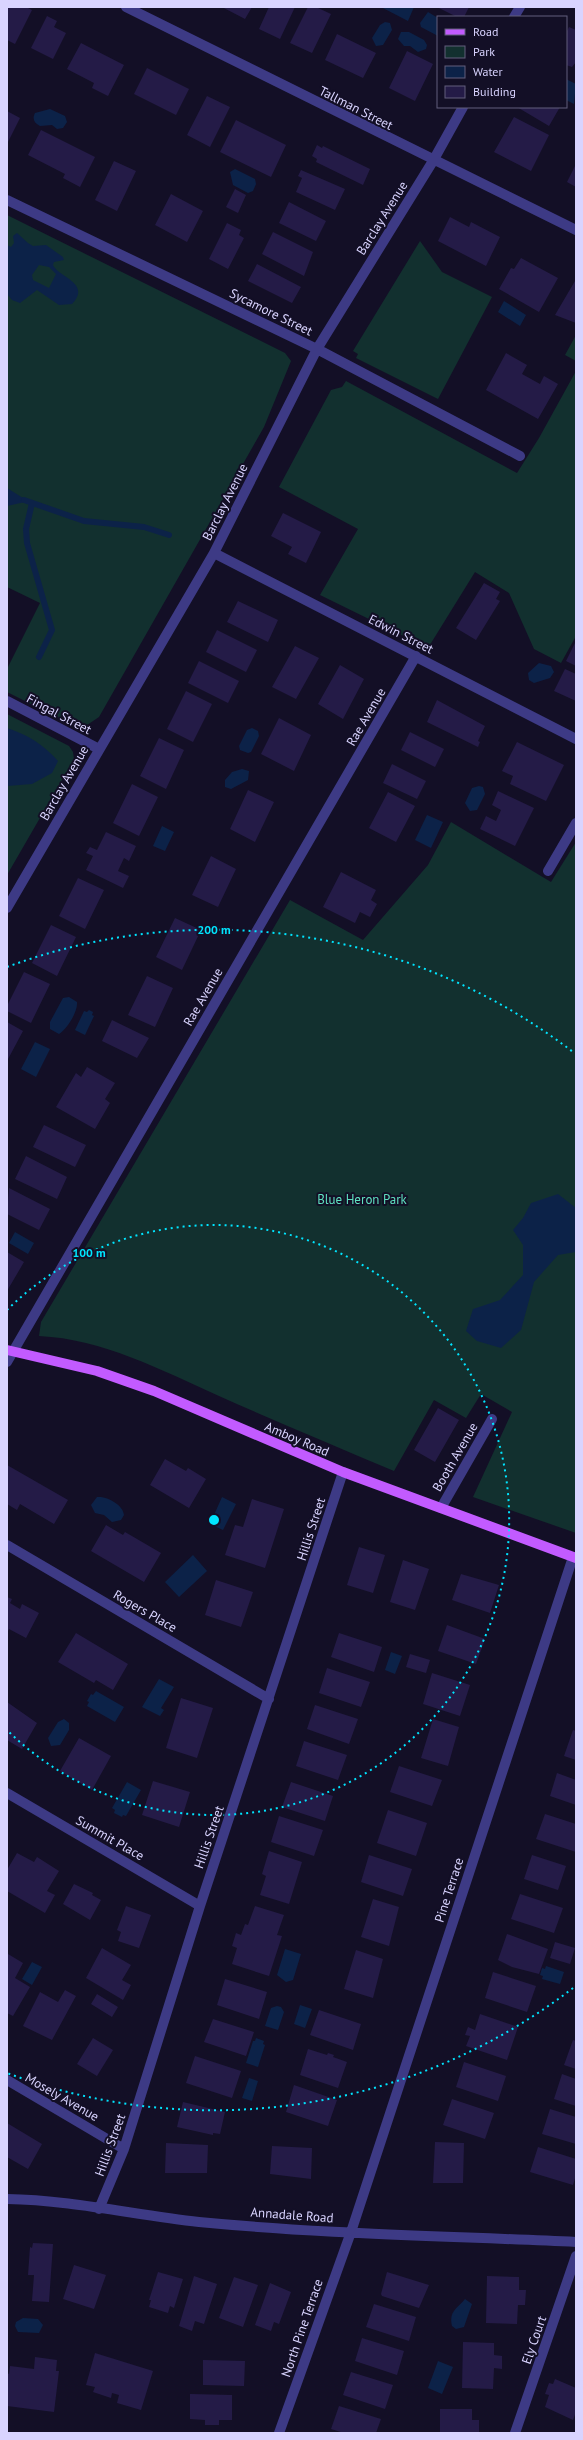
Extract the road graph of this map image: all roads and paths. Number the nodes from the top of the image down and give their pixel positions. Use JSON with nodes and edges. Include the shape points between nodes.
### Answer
{"nodes":[{"id":1,"x":126,"y":7,"type":"edge"},
{"id":2,"x":520,"y":7,"type":"edge"},
{"id":3,"x":515,"y":16,"type":"edge"},
{"id":4,"x":462,"y":108,"type":"edge"},
{"id":5,"x":433,"y":161,"type":"junction"},
{"id":6,"x":7,"y":200,"type":"edge"},
{"id":7,"x":576,"y":230,"type":"edge"},
{"id":8,"x":317,"y":349,"type":"junction"},
{"id":9,"x":520,"y":456,"type":"dead end"},
{"id":10,"x":214,"y":553,"type":"junction"},
{"id":11,"x":416,"y":656,"type":"junction"},
{"id":12,"x":7,"y":701,"type":"edge"},
{"id":13,"x":576,"y":740,"type":"edge"},
{"id":14,"x":99,"y":749,"type":"junction"},
{"id":15,"x":576,"y":823,"type":"edge"},
{"id":16,"x":548,"y":871,"type":"dead end"},
{"id":17,"x":7,"y":908,"type":"edge"},
{"id":18,"x":10,"y":1351,"type":"edge"},
{"id":19,"x":7,"y":1362,"type":"edge"},
{"id":20,"x":492,"y":1419,"type":"dead end"},
{"id":21,"x":343,"y":1472,"type":"junction"},
{"id":22,"x":441,"y":1508,"type":"junction"},
{"id":23,"x":7,"y":1545,"type":"edge"},
{"id":24,"x":575,"y":1557,"type":"edge"},
{"id":25,"x":269,"y":1699,"type":"junction"},
{"id":26,"x":7,"y":1793,"type":"edge"},
{"id":27,"x":200,"y":1906,"type":"junction"},
{"id":28,"x":7,"y":2080,"type":"edge"},
{"id":29,"x":124,"y":2149,"type":"junction"},
{"id":30,"x":7,"y":2199,"type":"edge"},
{"id":31,"x":99,"y":2209,"type":"junction"},
{"id":32,"x":350,"y":2232,"type":"junction"},
{"id":33,"x":576,"y":2242,"type":"edge"},
{"id":34,"x":576,"y":2256,"type":"edge"},
{"id":35,"x":280,"y":2433,"type":"edge"},
{"id":36,"x":515,"y":2433,"type":"edge"}],
"edges":[{"from":1,"to":5,"type":"street","name":"Tallman Street"},
{"from":2,"to":3,"type":"street"},
{"from":4,"to":5,"type":"street","name":"Barclay Avenue"},
{"from":5,"to":7,"type":"street","name":"Tallman Street"},
{"from":5,"to":8,"type":"street","name":"Barclay Avenue"},
{"from":6,"to":8,"type":"street","name":"Sycamore Street"},
{"from":8,"to":9,"type":"street","name":"Sycamore Street"},
{"from":8,"to":10,"type":"street","name":"Barclay Avenue"},
{"from":10,"to":11,"type":"street","name":"Edwin Street"},
{"from":10,"to":14,"type":"street","name":"Barclay Avenue"},
{"from":11,"to":13,"type":"street","name":"Edwin Street"},
{"from":11,"to":18,"type":"street","name":"Rae Avenue"},
{"from":12,"to":14,"type":"street","name":"Fingal Street"},
{"from":14,"to":17,"type":"street","name":"Barclay Avenue"},
{"from":15,"to":16,"type":"street"},
{"from":18,"to":19,"type":"street","name":"Rae Avenue"},
{"from":18,"to":21,"type":"main road","name":"Amboy Road","via":[[97,1371],[154,1391]]},
{"from":20,"to":22,"type":"street","name":"Booth Avenue"},
{"from":21,"to":22,"type":"main road","name":"Amboy Road"},
{"from":21,"to":25,"type":"street","name":"Hillis Street"},
{"from":22,"to":24,"type":"main road","name":"Amboy Road"},
{"from":23,"to":25,"type":"street","name":"Rogers Place"},
{"from":24,"to":32,"type":"street","name":"Pine Terrace"},
{"from":25,"to":27,"type":"street","name":"Hillis Street"},
{"from":26,"to":27,"type":"street","name":"Summit Place"},
{"from":27,"to":29,"type":"street","name":"Hillis Street"},
{"from":28,"to":29,"type":"street","name":"Mosely Avenue"},
{"from":29,"to":31,"type":"street","name":"Hillis Street"},
{"from":30,"to":31,"type":"street","name":"Annadale Road"},
{"from":31,"to":32,"type":"street","name":"Annadale Road","via":[[199,2222]]},
{"from":32,"to":33,"type":"street","name":"Annadale Road"},
{"from":32,"to":35,"type":"street","name":"North Pine Terrace"},
{"from":34,"to":36,"type":"street","name":"Ely Court"}]}
